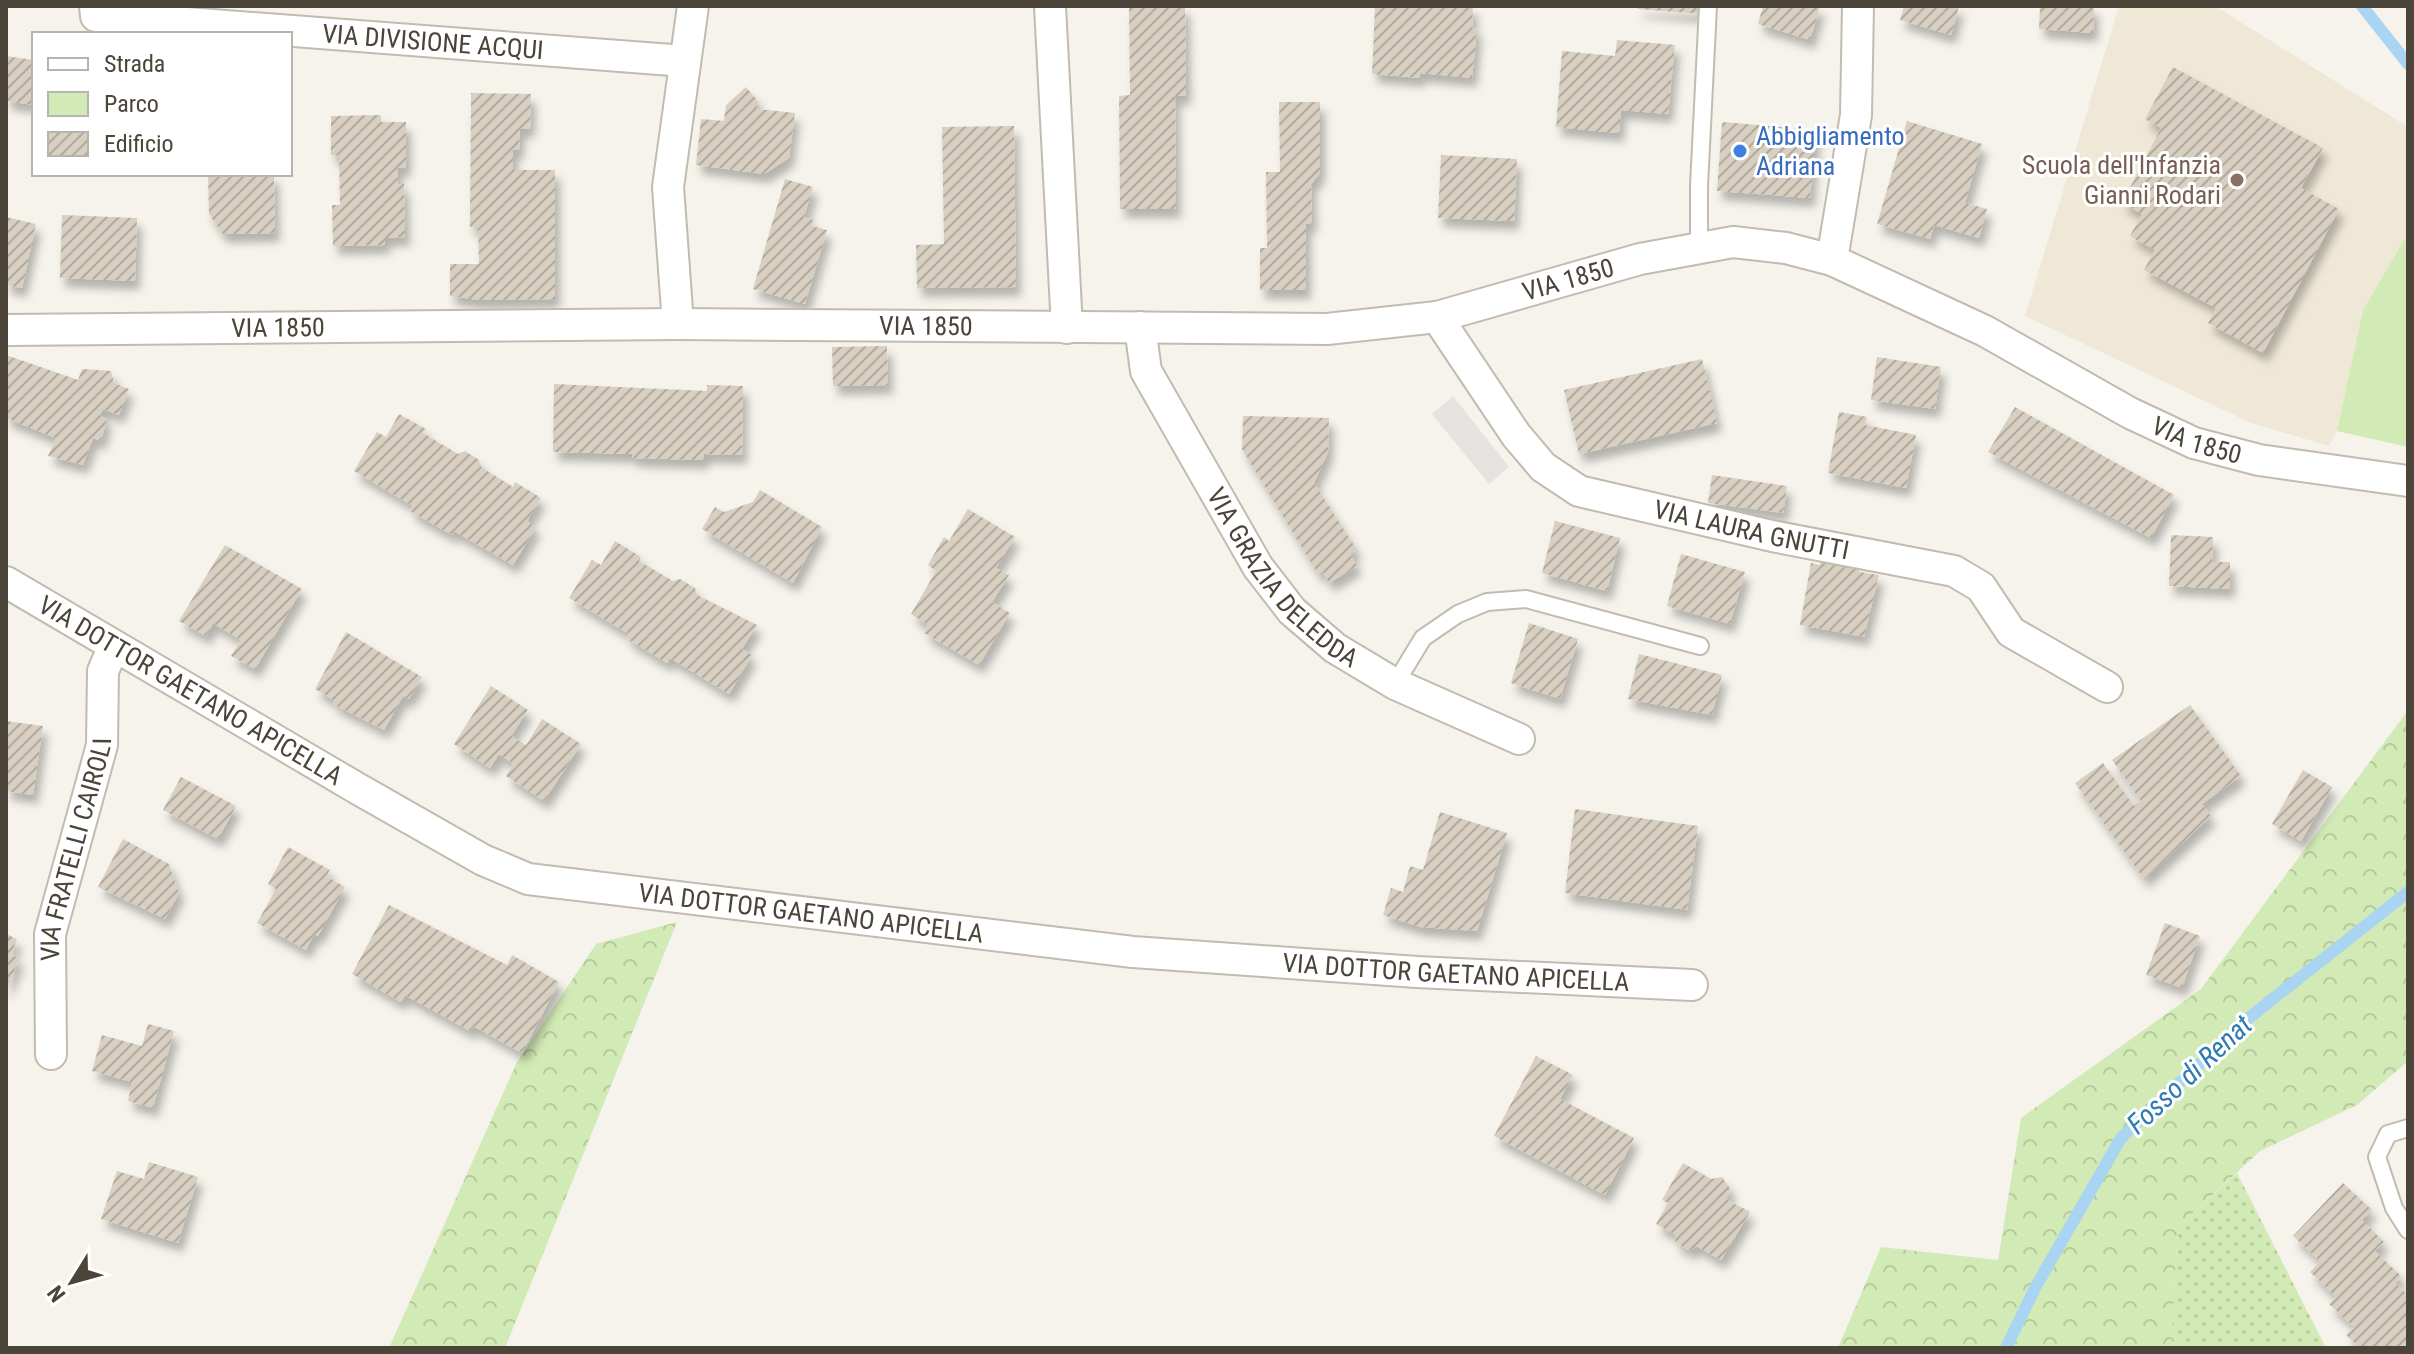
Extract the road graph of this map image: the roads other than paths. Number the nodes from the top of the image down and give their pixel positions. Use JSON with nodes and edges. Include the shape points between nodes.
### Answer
{"nodes":[{"id":1,"x":95,"y":6,"type":"edge"},
{"id":2,"x":693,"y":6,"type":"edge"},
{"id":3,"x":1050,"y":6,"type":"edge"},
{"id":4,"x":1708,"y":6,"type":"edge"},
{"id":5,"x":1858,"y":6,"type":"edge"},
{"id":6,"x":685,"y":61,"type":"junction"},
{"id":7,"x":1699,"y":248,"type":"junction"},
{"id":8,"x":1832,"y":260,"type":"junction"},
{"id":9,"x":1437,"y":317,"type":"junction"},
{"id":10,"x":678,"y":324,"type":"junction"},
{"id":11,"x":1140,"y":327,"type":"junction"},
{"id":12,"x":1067,"y":328,"type":"junction"},
{"id":13,"x":6,"y":330,"type":"edge"},
{"id":14,"x":2408,"y":481,"type":"edge"},
{"id":15,"x":6,"y":582,"type":"edge"},
{"id":16,"x":114,"y":646,"type":"junction"},
{"id":17,"x":1700,"y":646,"type":"dead end"},
{"id":18,"x":1395,"y":684,"type":"junction"},
{"id":19,"x":2107,"y":687,"type":"dead end"},
{"id":20,"x":1519,"y":739,"type":"dead end"},
{"id":21,"x":1692,"y":985,"type":"dead end"},
{"id":22,"x":51,"y":1054,"type":"dead end"},
{"id":23,"x":2408,"y":1128,"type":"edge"},
{"id":24,"x":2408,"y":1230,"type":"edge"}],
"edges":[{"from":1,"to":6,"type":"street","name":"VIA DIVISIONE ACQUI","via":[[96,16]]},
{"from":2,"to":6,"type":"street"},
{"from":3,"to":12,"type":"street"},
{"from":4,"to":7,"type":"lane"},
{"from":5,"to":8,"type":"street","via":[[1856,115]]},
{"from":6,"to":10,"type":"street","via":[[668,187]]},
{"from":7,"to":8,"type":"street","name":"VIA 1850","via":[[1733,242]]},
{"from":7,"to":9,"type":"street","name":"VIA 1850","via":[[1640,259]]},
{"from":8,"to":14,"type":"street","name":"VIA 1850","via":[[1985,331],[2194,443],[2259,460]]},
{"from":9,"to":11,"type":"street","name":"VIA 1850","via":[[1327,329]]},
{"from":9,"to":19,"type":"street","name":"VIA LAURA GNUTTI","via":[[1525,446],[1543,467],[1579,491],[1954,571],[1981,587],[2011,632]]},
{"from":10,"to":12,"type":"street","name":"VIA 1850"},
{"from":10,"to":13,"type":"street","name":"VIA 1850"},
{"from":11,"to":12,"type":"street","name":"VIA 1850"},
{"from":11,"to":18,"type":"street","name":"VIA GRAZIA DELEDDA","via":[[1146,371],[1258,567],[1292,611],[1335,648]]},
{"from":15,"to":16,"type":"street","name":"VIA DOTTOR GAETANO APICELLA"},
{"from":16,"to":21,"type":"street","name":"VIA DOTTOR GAETANO APICELLA","via":[[483,860],[528,879],[1133,952]]},
{"from":16,"to":22,"type":"street","name":"VIA FRATELLI CAIROLI","via":[[103,671],[102,745],[50,934]]},
{"from":17,"to":18,"type":"lane","via":[[1526,599],[1487,602],[1423,638]]},
{"from":18,"to":20,"type":"street","name":"VIA GRAZIA DELEDDA"},
{"from":23,"to":24,"type":"lane","via":[[2388,1134],[2377,1157],[2394,1208]]}]}
